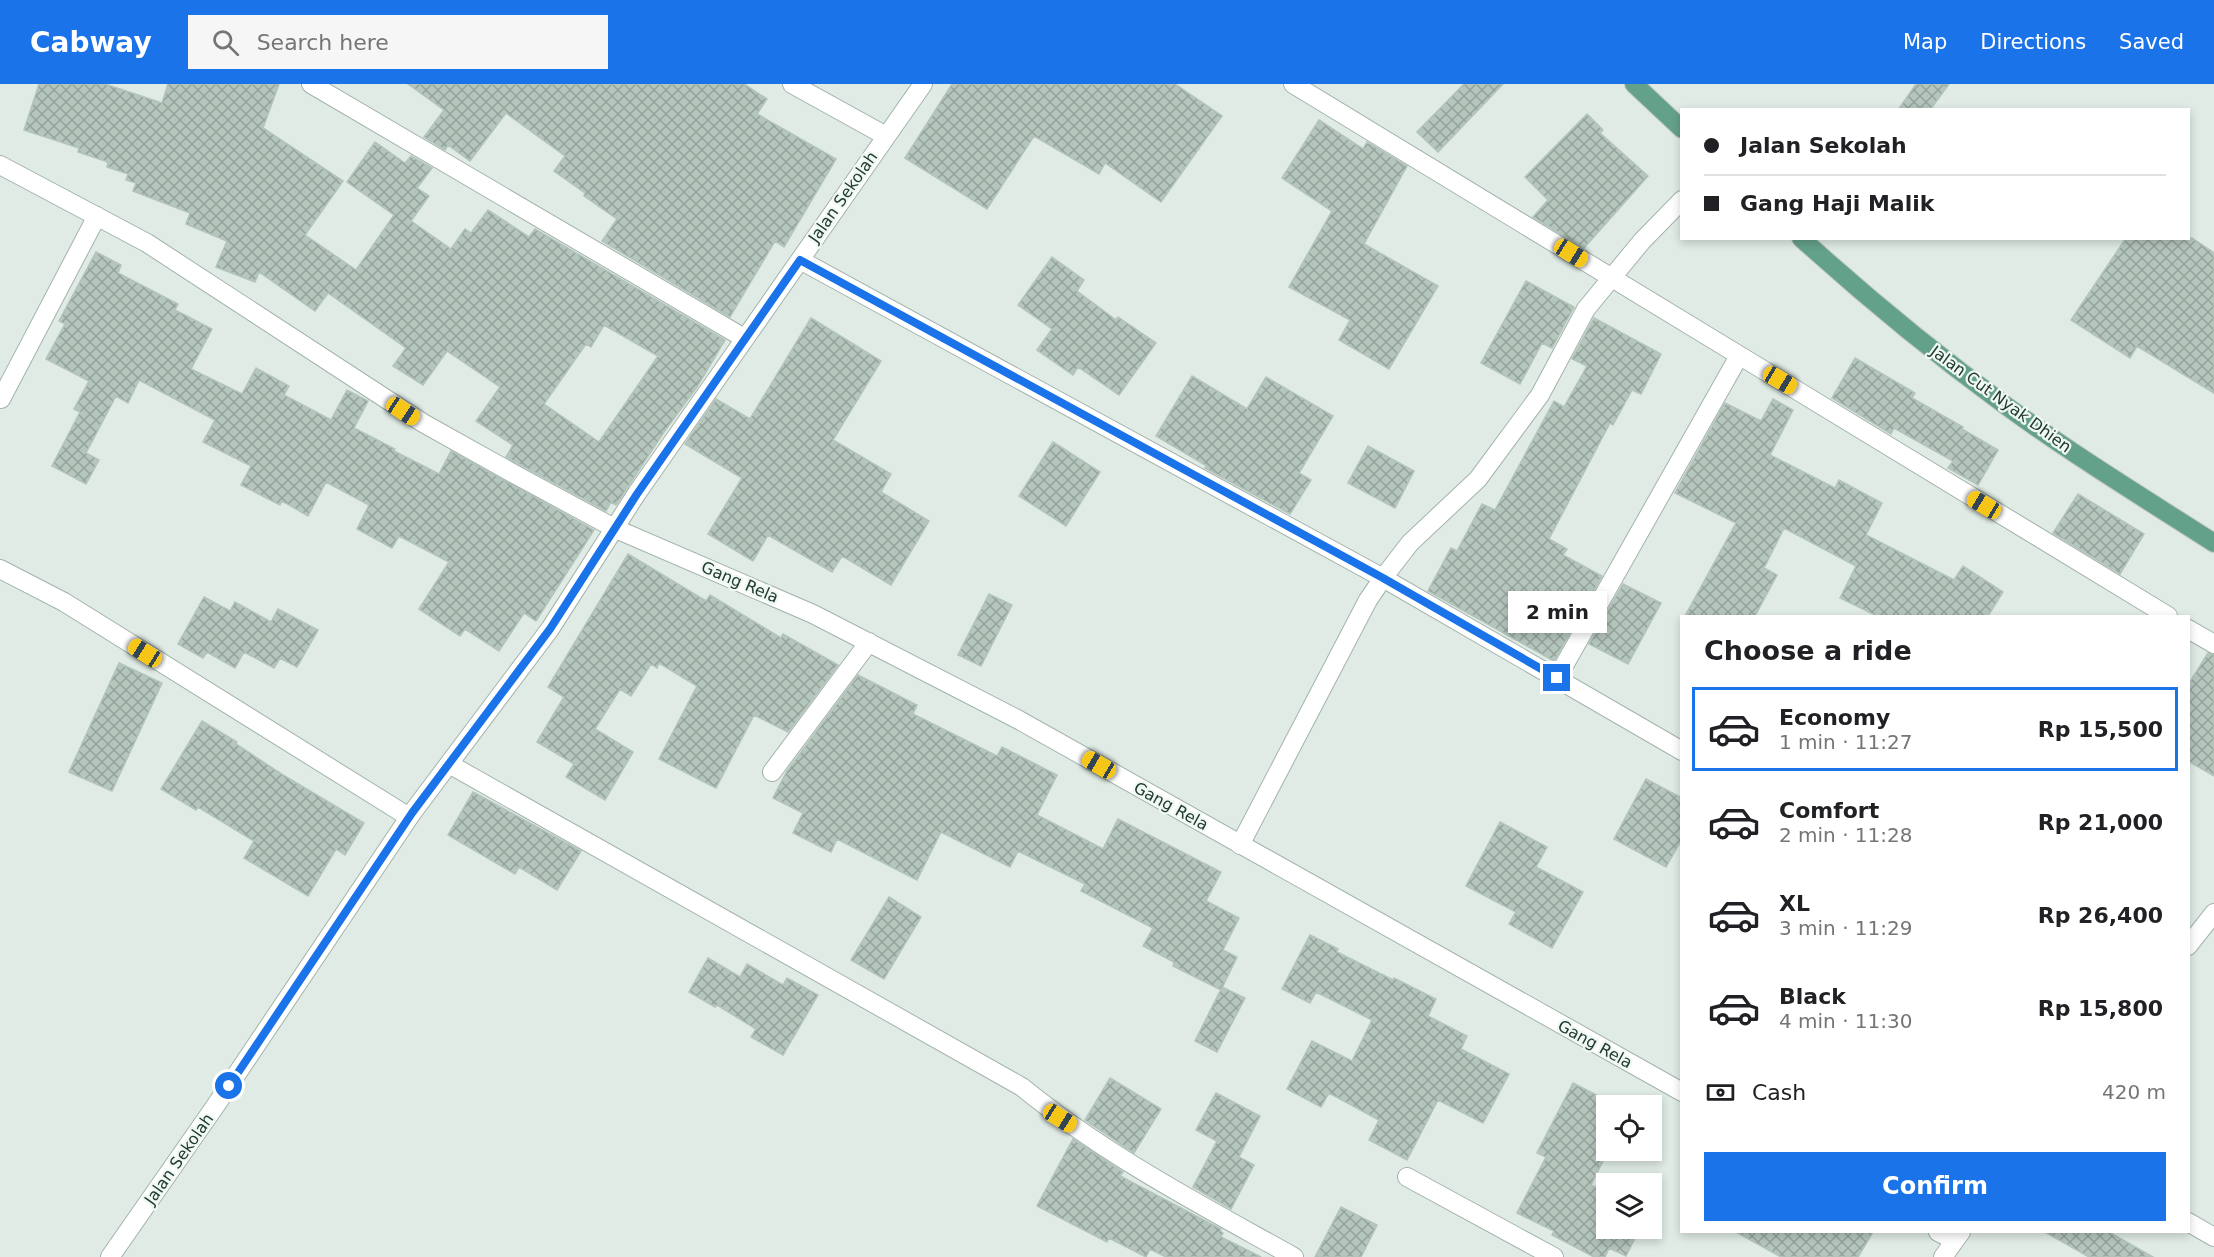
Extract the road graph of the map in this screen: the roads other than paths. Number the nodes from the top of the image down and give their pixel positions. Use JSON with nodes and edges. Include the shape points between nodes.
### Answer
{"nodes":[{"id":1,"x":311,"y":84,"type":"edge"},
{"id":2,"x":792,"y":84,"type":"edge"},
{"id":3,"x":923,"y":84,"type":"edge"},
{"id":4,"x":1293,"y":84,"type":"edge"},
{"id":5,"x":1634,"y":84,"type":"edge"},
{"id":6,"x":1680,"y":127,"type":"edge"},
{"id":7,"x":886,"y":136,"type":"junction"},
{"id":8,"x":2,"y":170,"type":"edge"},
{"id":9,"x":1680,"y":202,"type":"edge"},
{"id":10,"x":97,"y":216,"type":"junction"},
{"id":11,"x":1803,"y":240,"type":"edge"},
{"id":12,"x":800,"y":260,"type":"junction"},
{"id":13,"x":1610,"y":277,"type":"junction"},
{"id":14,"x":744,"y":338,"type":"junction"},
{"id":15,"x":1739,"y":356,"type":"junction"},
{"id":16,"x":1,"y":399,"type":"edge"},
{"id":17,"x":616,"y":529,"type":"junction"},
{"id":18,"x":2214,"y":543,"type":"edge"},
{"id":19,"x":0,"y":569,"type":"edge"},
{"id":20,"x":1383,"y":578,"type":"junction"},
{"id":21,"x":2167,"y":615,"type":"edge"},
{"id":22,"x":2190,"y":630,"type":"edge"},
{"id":23,"x":869,"y":642,"type":"junction"},
{"id":24,"x":2214,"y":644,"type":"edge"},
{"id":25,"x":1557,"y":678,"type":"junction"},
{"id":26,"x":1680,"y":751,"type":"edge"},
{"id":27,"x":449,"y":764,"type":"junction"},
{"id":28,"x":772,"y":772,"type":"dead end"},
{"id":29,"x":409,"y":817,"type":"junction"},
{"id":30,"x":1240,"y":845,"type":"junction"},
{"id":31,"x":2214,"y":913,"type":"edge"},
{"id":32,"x":2190,"y":943,"type":"edge"},
{"id":33,"x":1680,"y":1091,"type":"edge"},
{"id":34,"x":1407,"y":1177,"type":"dead end"},
{"id":35,"x":2190,"y":1223,"type":"edge"},
{"id":36,"x":1951,"y":1234,"type":"edge"},
{"id":37,"x":2214,"y":1237,"type":"edge"},
{"id":38,"x":110,"y":1257,"type":"edge"},
{"id":39,"x":1294,"y":1257,"type":"edge"},
{"id":40,"x":1554,"y":1257,"type":"edge"},
{"id":41,"x":1943,"y":1257,"type":"edge"}],
"edges":[{"from":1,"to":14,"type":"street"},
{"from":2,"to":7,"type":"street"},
{"from":3,"to":7,"type":"street","name":"Jalan Sekolah"},
{"from":4,"to":13,"type":"street"},
{"from":5,"to":6,"type":"main road"},
{"from":7,"to":12,"type":"street","name":"Jalan Sekolah"},
{"from":8,"to":10,"type":"street","name":"Gang Rela"},
{"from":9,"to":13,"type":"street"},
{"from":10,"to":16,"type":"street"},
{"from":10,"to":17,"type":"street","name":"Gang Rela","via":[[147,243],[423,423]]},
{"from":11,"to":18,"type":"main road","name":"Jalan Cut Nyak Dhien","via":[[1929,348],[2007,406]]},
{"from":12,"to":14,"type":"street","name":"Jalan Sekolah"},
{"from":12,"to":20,"type":"street"},
{"from":13,"to":15,"type":"street"},
{"from":13,"to":20,"type":"street","via":[[1586,309],[1540,395],[1478,479],[1410,543]]},
{"from":14,"to":17,"type":"street","name":"Jalan Sekolah"},
{"from":15,"to":21,"type":"street"},
{"from":15,"to":25,"type":"street"},
{"from":17,"to":23,"type":"street","name":"Gang Rela"},
{"from":17,"to":27,"type":"street","name":"Jalan Sekolah","via":[[550,629]]},
{"from":19,"to":29,"type":"street","via":[[64,602]]},
{"from":20,"to":25,"type":"street"},
{"from":20,"to":30,"type":"street"},
{"from":22,"to":24,"type":"street"},
{"from":23,"to":28,"type":"street"},
{"from":23,"to":30,"type":"street","name":"Gang Rela","via":[[1019,720]]},
{"from":25,"to":26,"type":"street"},
{"from":27,"to":29,"type":"street","name":"Jalan Sekolah"},
{"from":27,"to":39,"type":"street","via":[[1022,1087],[1060,1118],[1144,1171]]},
{"from":29,"to":38,"type":"street","name":"Jalan Sekolah"},
{"from":30,"to":33,"type":"street","name":"Gang Rela"},
{"from":31,"to":32,"type":"street"},
{"from":34,"to":40,"type":"street"},
{"from":35,"to":37,"type":"street"},
{"from":36,"to":41,"type":"street"}]}
